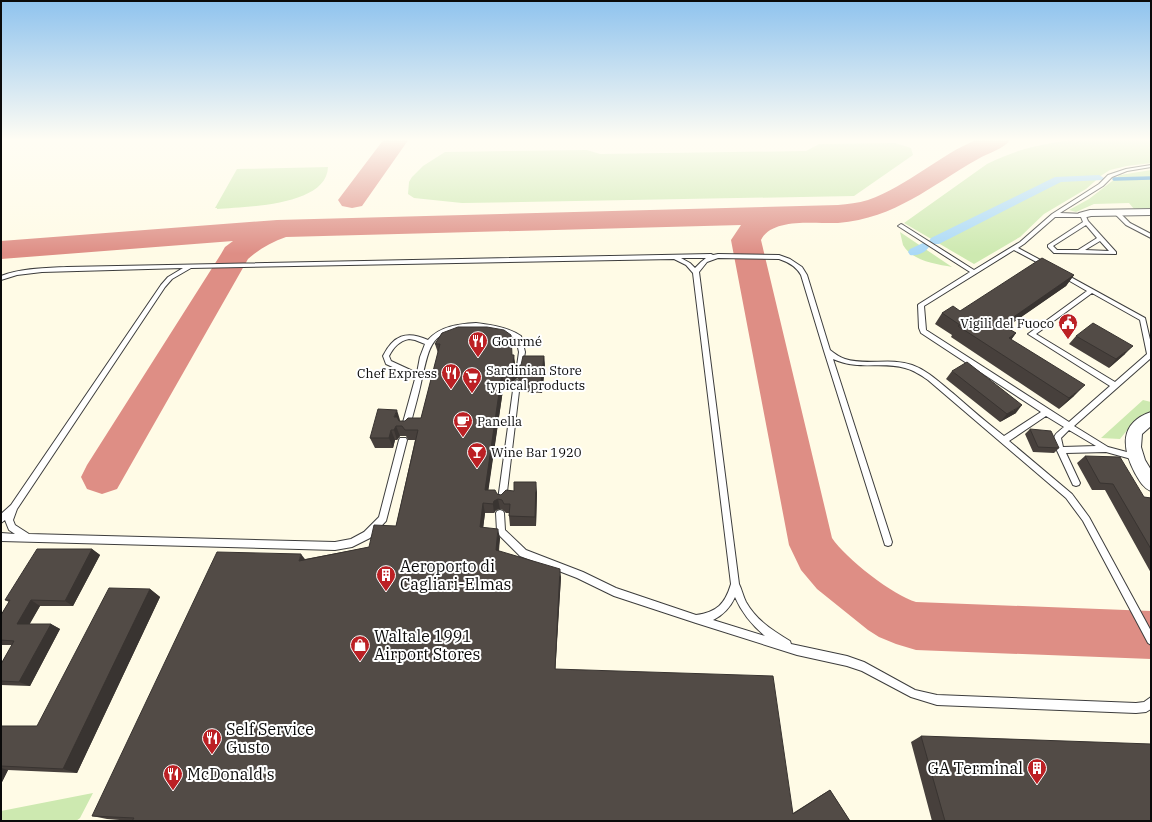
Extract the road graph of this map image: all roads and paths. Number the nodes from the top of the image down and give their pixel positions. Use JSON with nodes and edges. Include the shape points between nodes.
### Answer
{"nodes":[{"id":1,"x":1109,"y":177,"type":"edge"},
{"id":2,"x":1116,"y":212,"type":"junction"},
{"id":3,"x":1151,"y":212,"type":"edge"},
{"id":4,"x":1054,"y":215,"type":"junction"},
{"id":5,"x":1085,"y":218,"type":"junction"},
{"id":6,"x":901,"y":226,"type":"dead end"},
{"id":7,"x":1151,"y":236,"type":"edge"},
{"id":8,"x":1101,"y":238,"type":"junction"},
{"id":9,"x":1014,"y":248,"type":"junction"},
{"id":10,"x":1078,"y":252,"type":"junction"},
{"id":11,"x":718,"y":256,"type":"junction"},
{"id":12,"x":670,"y":257,"type":"junction"},
{"id":13,"x":194,"y":266,"type":"junction"},
{"id":14,"x":155,"y":267,"type":"junction"},
{"id":15,"x":1053,"y":269,"type":"edge"},
{"id":16,"x":696,"y":272,"type":"junction"},
{"id":17,"x":974,"y":272,"type":"junction"},
{"id":18,"x":1060,"y":273,"type":"edge"},
{"id":19,"x":1,"y":278,"type":"edge"},
{"id":20,"x":163,"y":286,"type":"junction"},
{"id":21,"x":1092,"y":290,"type":"junction"},
{"id":22,"x":429,"y":343,"type":"junction"},
{"id":23,"x":827,"y":351,"type":"junction"},
{"id":24,"x":847,"y":364,"type":"junction"},
{"id":25,"x":519,"y":373,"type":"edge"},
{"id":26,"x":835,"y":376,"type":"junction"},
{"id":27,"x":418,"y":378,"type":"junction"},
{"id":28,"x":517,"y":383,"type":"edge"},
{"id":29,"x":1114,"y":386,"type":"junction"},
{"id":30,"x":1046,"y":412,"type":"junction"},
{"id":31,"x":1151,"y":418,"type":"edge"},
{"id":32,"x":1068,"y":426,"type":"junction"},
{"id":33,"x":406,"y":428,"type":"edge"},
{"id":34,"x":402,"y":440,"type":"edge"},
{"id":35,"x":1004,"y":440,"type":"junction"},
{"id":36,"x":1106,"y":449,"type":"junction"},
{"id":37,"x":1061,"y":450,"type":"junction"},
{"id":38,"x":1135,"y":457,"type":"junction"},
{"id":39,"x":1076,"y":483,"type":"dead end"},
{"id":40,"x":1151,"y":484,"type":"edge"},
{"id":41,"x":502,"y":500,"type":"edge"},
{"id":42,"x":14,"y":507,"type":"junction"},
{"id":43,"x":500,"y":513,"type":"edge"},
{"id":44,"x":1,"y":519,"type":"edge"},
{"id":45,"x":1,"y":537,"type":"edge"},
{"id":46,"x":27,"y":537,"type":"junction"},
{"id":47,"x":888,"y":542,"type":"dead end"},
{"id":48,"x":735,"y":584,"type":"junction"},
{"id":49,"x":696,"y":619,"type":"junction"},
{"id":50,"x":1151,"y":640,"type":"edge"},
{"id":51,"x":797,"y":650,"type":"junction"},
{"id":52,"x":1151,"y":702,"type":"edge"}],
"edges":[{"from":1,"to":4,"type":"lane"},
{"from":2,"to":3,"type":"street"},
{"from":2,"to":5,"type":"street"},
{"from":2,"to":7,"type":"lane","via":[[1128,224]]},
{"from":4,"to":5,"type":"lane"},
{"from":4,"to":9,"type":"lane"},
{"from":5,"to":8,"type":"lane"},
{"from":5,"to":10,"type":"lane","via":[[1050,246],[1056,252]]},
{"from":6,"to":17,"type":"lane"},
{"from":8,"to":10,"type":"lane"},
{"from":8,"to":10,"type":"lane","via":[[1114,253]]},
{"from":9,"to":15,"type":"lane"},
{"from":9,"to":17,"type":"lane"},
{"from":11,"to":12,"type":"lane"},
{"from":11,"to":16,"type":"lane","via":[[705,260]]},
{"from":11,"to":23,"type":"lane","via":[[779,257],[800,268]]},
{"from":12,"to":13,"type":"lane"},
{"from":12,"to":16,"type":"lane","via":[[688,264]]},
{"from":13,"to":14,"type":"lane"},
{"from":13,"to":20,"type":"lane","via":[[177,273]]},
{"from":14,"to":19,"type":"lane","via":[[27,270]]},
{"from":14,"to":20,"type":"lane","via":[[166,278]]},
{"from":16,"to":48,"type":"lane"},
{"from":17,"to":30,"type":"lane","via":[[923,303],[923,331]]},
{"from":18,"to":21,"type":"lane"},
{"from":20,"to":42,"type":"lane"},
{"from":21,"to":29,"type":"lane","via":[[1143,319],[1150,355]]},
{"from":21,"to":29,"type":"lane","via":[[1031,334]]},
{"from":22,"to":25,"type":"lane","via":[[442,332],[455,326],[497,327],[507,330],[519,338],[522,344]]},
{"from":22,"to":27,"type":"lane"},
{"from":22,"to":27,"type":"lane","via":[[419,338],[400,339],[390,346],[386,356],[388,362]]},
{"from":23,"to":24,"type":"lane"},
{"from":23,"to":26,"type":"lane"},
{"from":24,"to":26,"type":"lane"},
{"from":24,"to":35,"type":"lane","via":[[888,362],[917,369]]},
{"from":26,"to":47,"type":"lane"},
{"from":27,"to":33,"type":"lane"},
{"from":28,"to":41,"type":"lane"},
{"from":29,"to":32,"type":"lane"},
{"from":30,"to":32,"type":"lane"},
{"from":30,"to":35,"type":"lane"},
{"from":31,"to":38,"type":"street","via":[[1135,432]]},
{"from":32,"to":36,"type":"lane"},
{"from":32,"to":37,"type":"lane","via":[[1057,438]]},
{"from":34,"to":46,"type":"lane","via":[[382,519],[367,535],[352,543],[335,546]]},
{"from":35,"to":50,"type":"lane","via":[[1069,496],[1086,519]]},
{"from":36,"to":37,"type":"lane"},
{"from":36,"to":38,"type":"lane"},
{"from":37,"to":39,"type":"lane"},
{"from":38,"to":40,"type":"street"},
{"from":42,"to":44,"type":"lane"},
{"from":42,"to":46,"type":"lane","via":[[9,520],[12,527]]},
{"from":43,"to":49,"type":"lane","via":[[501,531],[522,553],[580,575],[614,592]]},
{"from":45,"to":46,"type":"lane"},
{"from":48,"to":49,"type":"lane","via":[[728,604],[718,613],[708,618]]},
{"from":48,"to":51,"type":"lane","via":[[739,599],[752,618],[774,637]]},
{"from":49,"to":51,"type":"lane"},
{"from":51,"to":52,"type":"lane","via":[[864,667],[914,694],[937,700],[1136,708],[1146,707]]}]}
